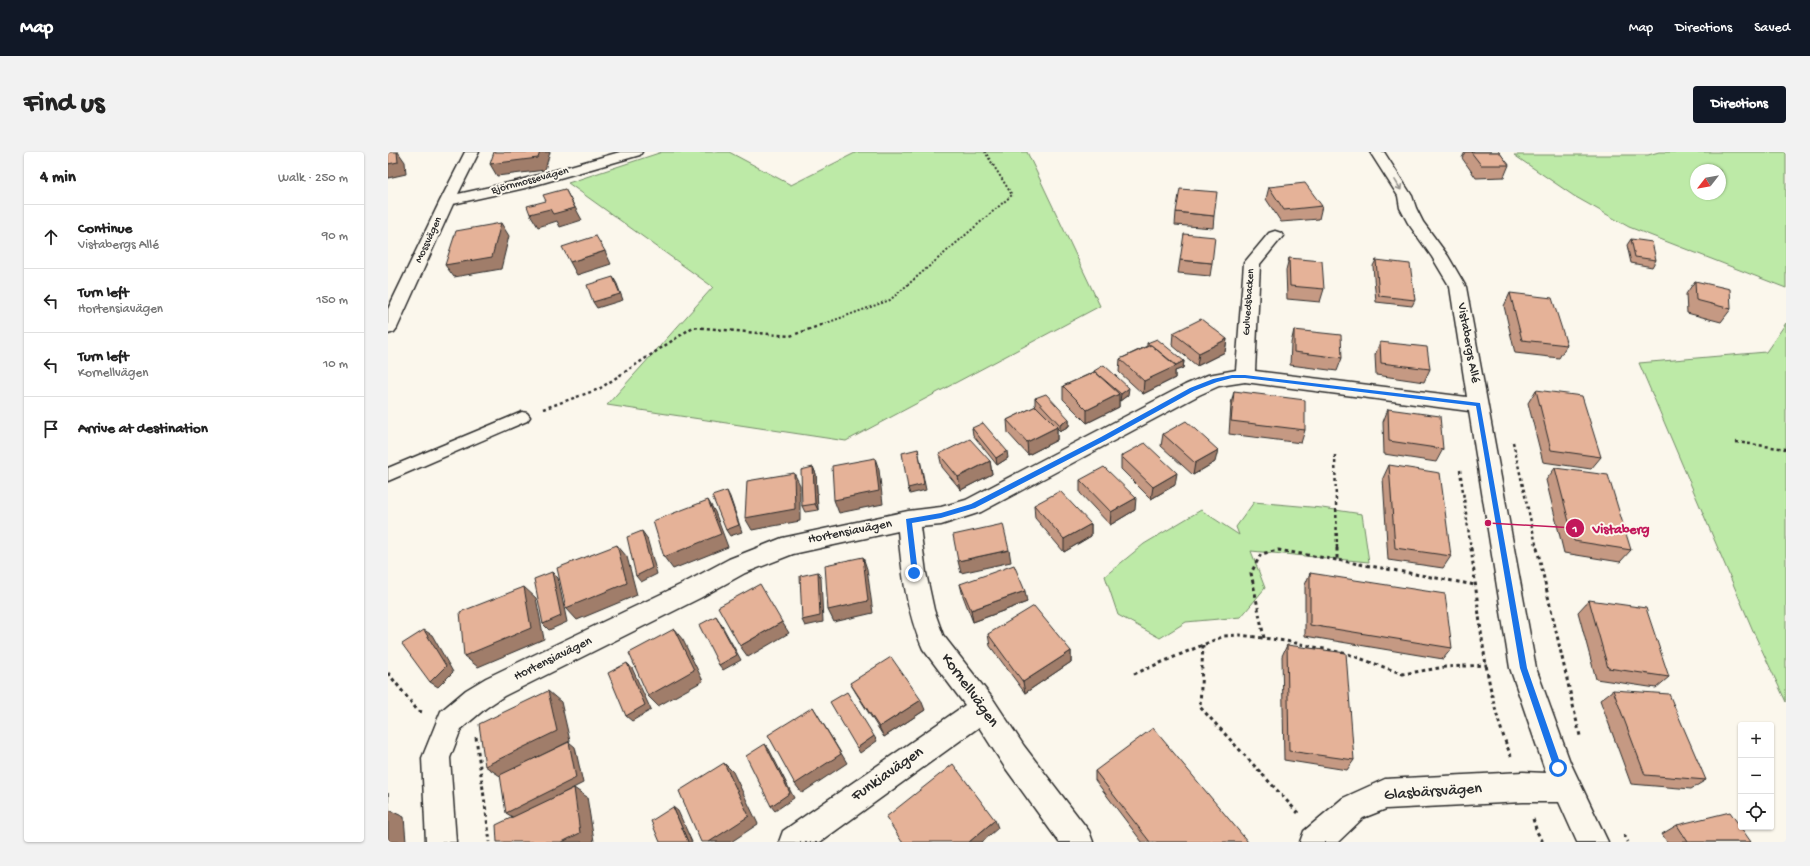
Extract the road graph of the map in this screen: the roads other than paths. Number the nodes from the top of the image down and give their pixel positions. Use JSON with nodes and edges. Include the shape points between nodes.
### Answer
{"nodes":[{"id":1,"x":472,"y":152,"type":"edge"},
{"id":2,"x":635,"y":152,"type":"edge"},
{"id":3,"x":1377,"y":152,"type":"edge"},
{"id":4,"x":447,"y":201,"type":"junction"},
{"id":5,"x":1275,"y":236,"type":"dead end"},
{"id":6,"x":388,"y":328,"type":"edge"},
{"id":7,"x":1245,"y":376,"type":"junction"},
{"id":8,"x":1478,"y":405,"type":"junction"},
{"id":9,"x":522,"y":417,"type":"road end"},
{"id":10,"x":388,"y":475,"type":"edge"},
{"id":11,"x":908,"y":520,"type":"junction"},
{"id":12,"x":983,"y":708,"type":"junction"},
{"id":13,"x":1567,"y":788,"type":"junction"},
{"id":14,"x":1317,"y":840,"type":"edge"},
{"id":15,"x":441,"y":842,"type":"edge"},
{"id":16,"x":794,"y":842,"type":"edge"},
{"id":17,"x":1078,"y":842,"type":"edge"},
{"id":18,"x":1593,"y":842,"type":"edge"}],
"edges":[{"from":1,"to":4,"type":"street","name":"Mossvägen"},
{"from":2,"to":4,"type":"street","name":"Björnmossevägen","via":[[520,185]]},
{"from":3,"to":8,"type":"street","name":"Vistabergs Allé","one_way":true,"via":[[1405,196],[1416,223],[1458,287]]},
{"from":4,"to":6,"type":"street","name":"Mossvägen"},
{"from":5,"to":7,"type":"street","name":"Gulvedsbacken","via":[[1252,263]]},
{"from":7,"to":8,"type":"street","name":"Hortensiavägen"},
{"from":7,"to":11,"type":"street","name":"Hortensiavägen","via":[[1215,380],[1192,390],[973,506],[941,516]]},
{"from":8,"to":13,"type":"street","name":"Vistabergs Allé","via":[[1524,668]]},
{"from":9,"to":10,"type":"lane"},
{"from":11,"to":12,"type":"street","name":"Kornellvägen","via":[[914,573],[932,641]]},
{"from":11,"to":15,"type":"street","name":"Hortensiavägen","via":[[790,544],[737,566],[476,699],[451,720],[436,758]]},
{"from":12,"to":16,"type":"street","name":"Funkiavägen"},
{"from":12,"to":17,"type":"street","name":"Kornellvägen","via":[[1014,756]]},
{"from":13,"to":14,"type":"street","name":"Glasbärsvägen","via":[[1524,787],[1385,794],[1354,808]]},
{"from":13,"to":18,"type":"street","name":"Vistabergs Allé"}]}
